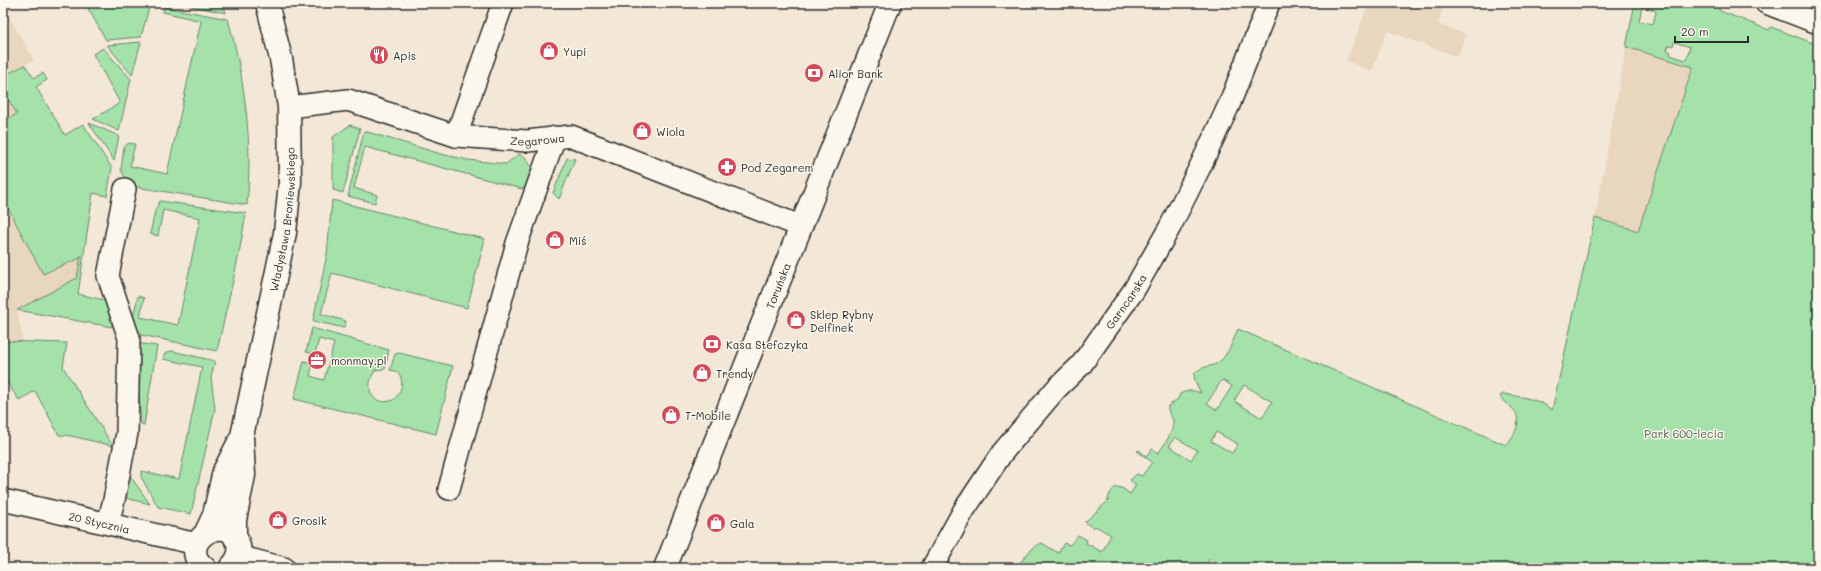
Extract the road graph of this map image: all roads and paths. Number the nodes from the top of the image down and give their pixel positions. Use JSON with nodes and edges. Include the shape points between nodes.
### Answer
{"nodes":[{"id":1,"x":267,"y":3,"type":"edge"},
{"id":2,"x":503,"y":3,"type":"edge"},
{"id":3,"x":890,"y":3,"type":"edge"},
{"id":4,"x":1269,"y":3,"type":"edge"},
{"id":5,"x":1766,"y":3,"type":"edge"},
{"id":6,"x":1818,"y":23,"type":"edge"},
{"id":7,"x":289,"y":107,"type":"junction"},
{"id":8,"x":456,"y":136,"type":"junction"},
{"id":9,"x":563,"y":136,"type":"junction"},
{"id":10,"x":124,"y":189,"type":"dead end"},
{"id":11,"x":800,"y":226,"type":"junction"},
{"id":12,"x":242,"y":436,"type":"junction"},
{"id":13,"x":448,"y":489,"type":"dead end"},
{"id":14,"x":3,"y":500,"type":"edge"},
{"id":15,"x":108,"y":524,"type":"junction"},
{"id":16,"x":201,"y":555,"type":"edge"},
{"id":17,"x":233,"y":559,"type":"edge"},
{"id":18,"x":284,"y":568,"type":"edge"},
{"id":19,"x":665,"y":568,"type":"edge"},
{"id":20,"x":932,"y":568,"type":"edge"}],
"edges":[{"from":1,"to":7,"type":"street","name":"Władysława Broniewskiego","via":[[281,59]]},
{"from":2,"to":8,"type":"street"},
{"from":3,"to":11,"type":"street","name":"Toruńska"},
{"from":4,"to":20,"type":"street","name":"Garncarska","via":[[1229,105],[1203,162],[1134,290],[1081,365],[1056,389],[1002,453],[964,510]]},
{"from":5,"to":6,"type":"street"},
{"from":7,"to":8,"type":"street","name":"Zegarowa","via":[[348,100]]},
{"from":7,"to":12,"type":"street","name":"Władysława Broniewskiego","via":[[290,182],[285,233]]},
{"from":8,"to":9,"type":"street","name":"Zegarowa","via":[[527,141]]},
{"from":9,"to":11,"type":"street","name":"Zegarowa"},
{"from":9,"to":13,"type":"street","via":[[517,243]]},
{"from":10,"to":15,"type":"street","via":[[108,276],[129,338],[127,433]]},
{"from":11,"to":19,"type":"street","name":"Toruńska"},
{"from":12,"to":16,"type":"street","name":"Władysława Broniewskiego","via":[[224,471]]},
{"from":12,"to":17,"type":"street","name":"Władysława Broniewskiego","via":[[244,475],[235,520]]},
{"from":14,"to":15,"type":"street","name":"20 Stycznia"},
{"from":15,"to":16,"type":"street","name":"20 Stycznia"},
{"from":16,"to":17,"type":"street","via":[[214,529],[222,529],[230,532]]},
{"from":17,"to":18,"type":"street"}]}
